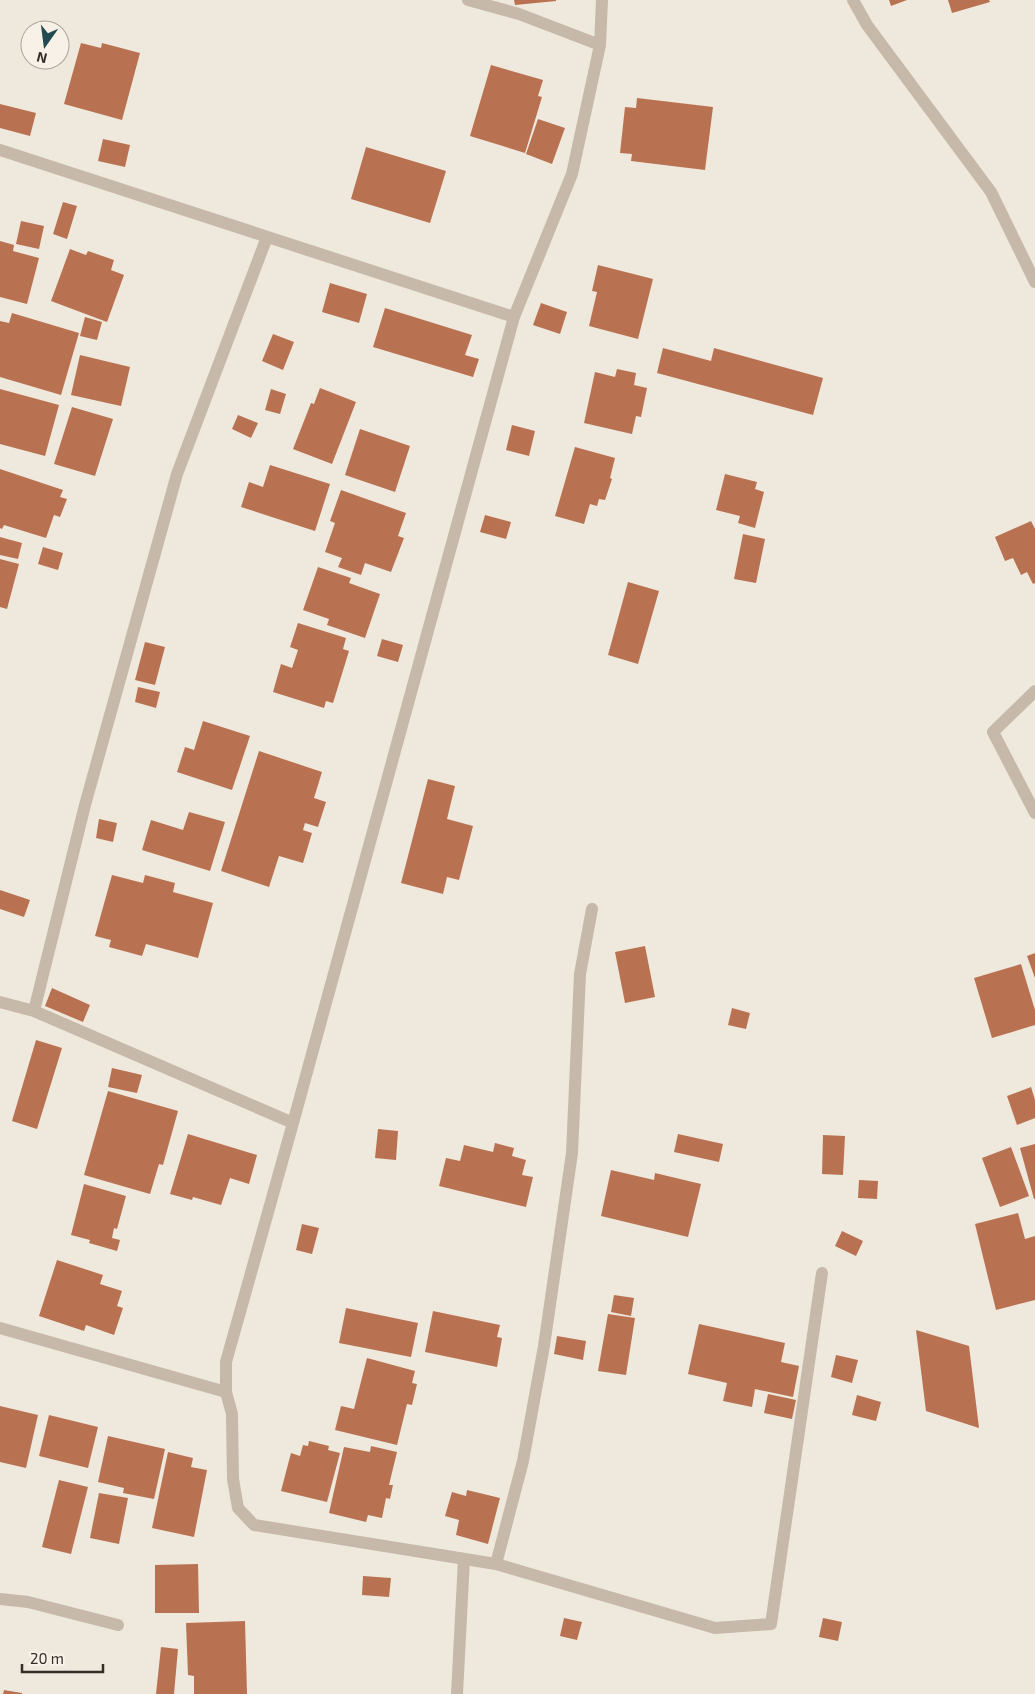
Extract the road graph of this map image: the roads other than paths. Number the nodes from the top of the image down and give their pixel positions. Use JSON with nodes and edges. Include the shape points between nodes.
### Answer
{"nodes":[{"id":1,"x":468,"y":0,"type":"edge"},
{"id":2,"x":602,"y":0,"type":"edge"},
{"id":3,"x":853,"y":0,"type":"edge"},
{"id":4,"x":600,"y":45,"type":"junction"},
{"id":5,"x":0,"y":150,"type":"edge"},
{"id":6,"x":267,"y":237,"type":"junction"},
{"id":7,"x":1035,"y":282,"type":"edge"},
{"id":8,"x":514,"y":317,"type":"junction"},
{"id":9,"x":1035,"y":691,"type":"edge"},
{"id":10,"x":1035,"y":813,"type":"edge"},
{"id":11,"x":592,"y":908,"type":"dead end"},
{"id":12,"x":0,"y":1002,"type":"edge"},
{"id":13,"x":34,"y":1011,"type":"junction"},
{"id":14,"x":293,"y":1123,"type":"junction"},
{"id":15,"x":822,"y":1273,"type":"dead end"},
{"id":16,"x":0,"y":1328,"type":"edge"},
{"id":17,"x":226,"y":1392,"type":"junction"},
{"id":18,"x":464,"y":1559,"type":"junction"},
{"id":19,"x":496,"y":1564,"type":"junction"},
{"id":20,"x":0,"y":1599,"type":"edge"},
{"id":21,"x":118,"y":1625,"type":"dead end"},
{"id":22,"x":457,"y":1694,"type":"edge"}],
"edges":[{"from":1,"to":4,"type":"street","via":[[519,14]]},
{"from":2,"to":4,"type":"street"},
{"from":3,"to":7,"type":"street","via":[[867,25],[991,192]]},
{"from":4,"to":8,"type":"street","via":[[572,174]]},
{"from":5,"to":6,"type":"street"},
{"from":6,"to":8,"type":"street"},
{"from":6,"to":13,"type":"street","via":[[177,474],[85,805]]},
{"from":8,"to":14,"type":"street"},
{"from":9,"to":10,"type":"street","via":[[993,732]]},
{"from":11,"to":19,"type":"street","via":[[580,974],[572,1153],[551,1298],[523,1461]]},
{"from":12,"to":13,"type":"street"},
{"from":13,"to":14,"type":"street"},
{"from":14,"to":17,"type":"street","via":[[226,1362]]},
{"from":15,"to":19,"type":"street","via":[[771,1624],[715,1628]]},
{"from":16,"to":17,"type":"street"},
{"from":17,"to":18,"type":"street","via":[[232,1414],[233,1479],[238,1508],[254,1525]]},
{"from":18,"to":19,"type":"street"},
{"from":18,"to":22,"type":"street"},
{"from":20,"to":21,"type":"street","via":[[28,1602]]}]}
